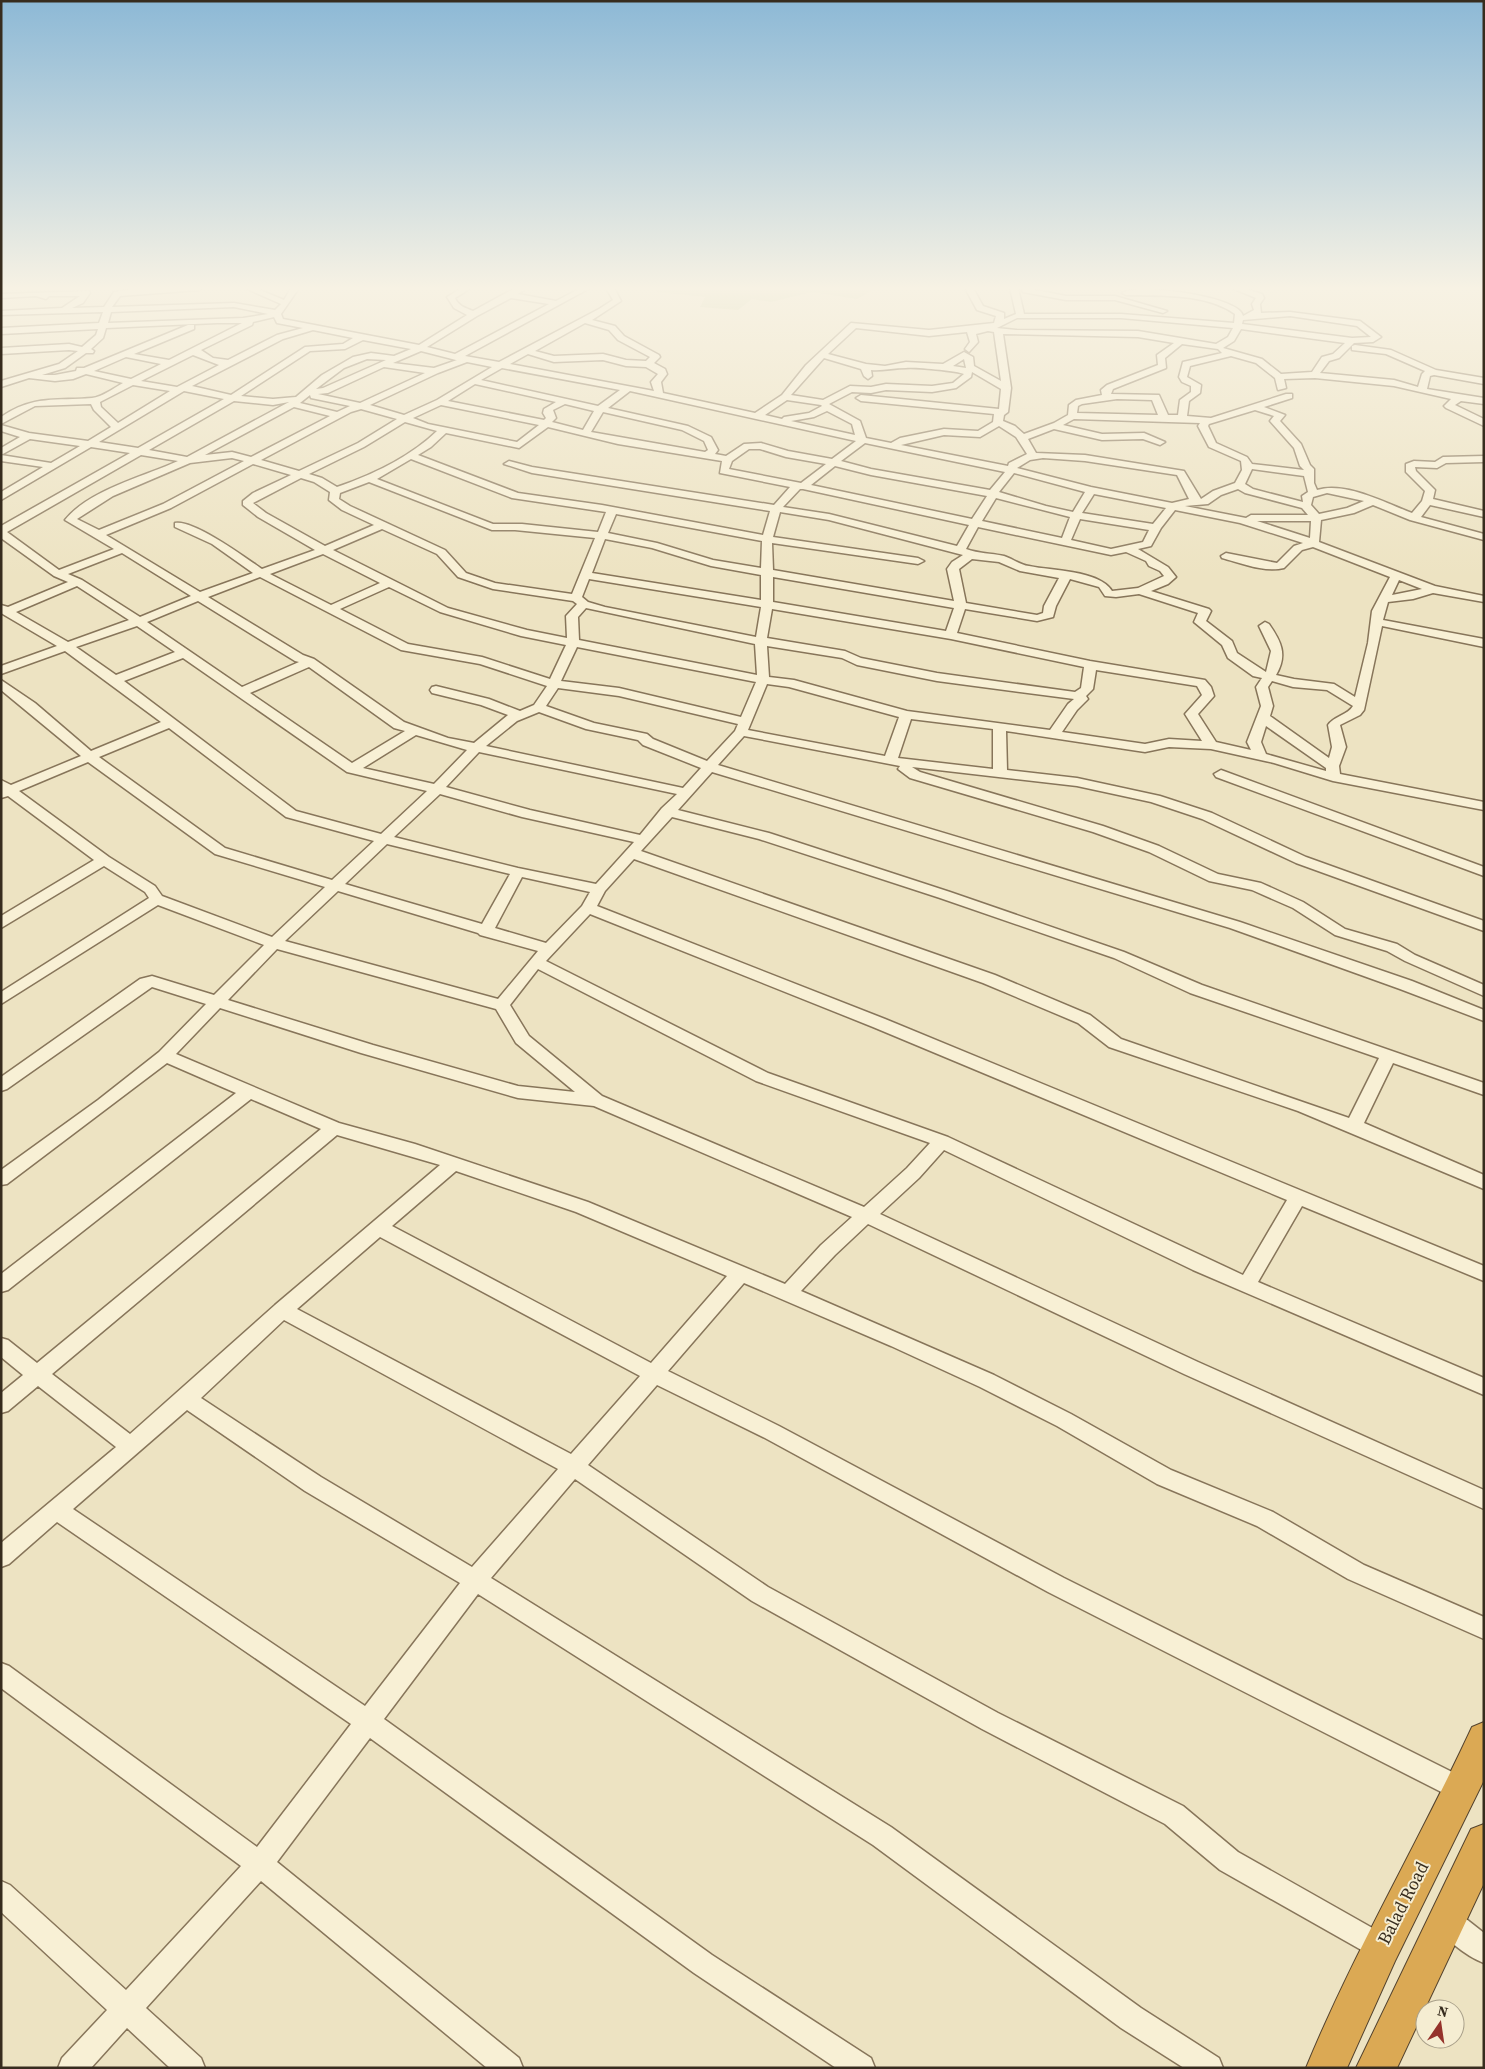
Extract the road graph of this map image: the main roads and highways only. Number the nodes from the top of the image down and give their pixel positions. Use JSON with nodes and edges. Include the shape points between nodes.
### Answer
{"nodes":[{"id":1,"x":1484,"y":1739,"type":"edge"},
{"id":2,"x":1484,"y":1842,"type":"edge"},
{"id":3,"x":1326,"y":2068,"type":"edge"},
{"id":4,"x":1376,"y":2068,"type":"edge"}],
"edges":[{"from":1,"to":3,"type":"highway","name":"Balad Road","via":[[1381,1947]]},
{"from":2,"to":4,"type":"highway"}]}
